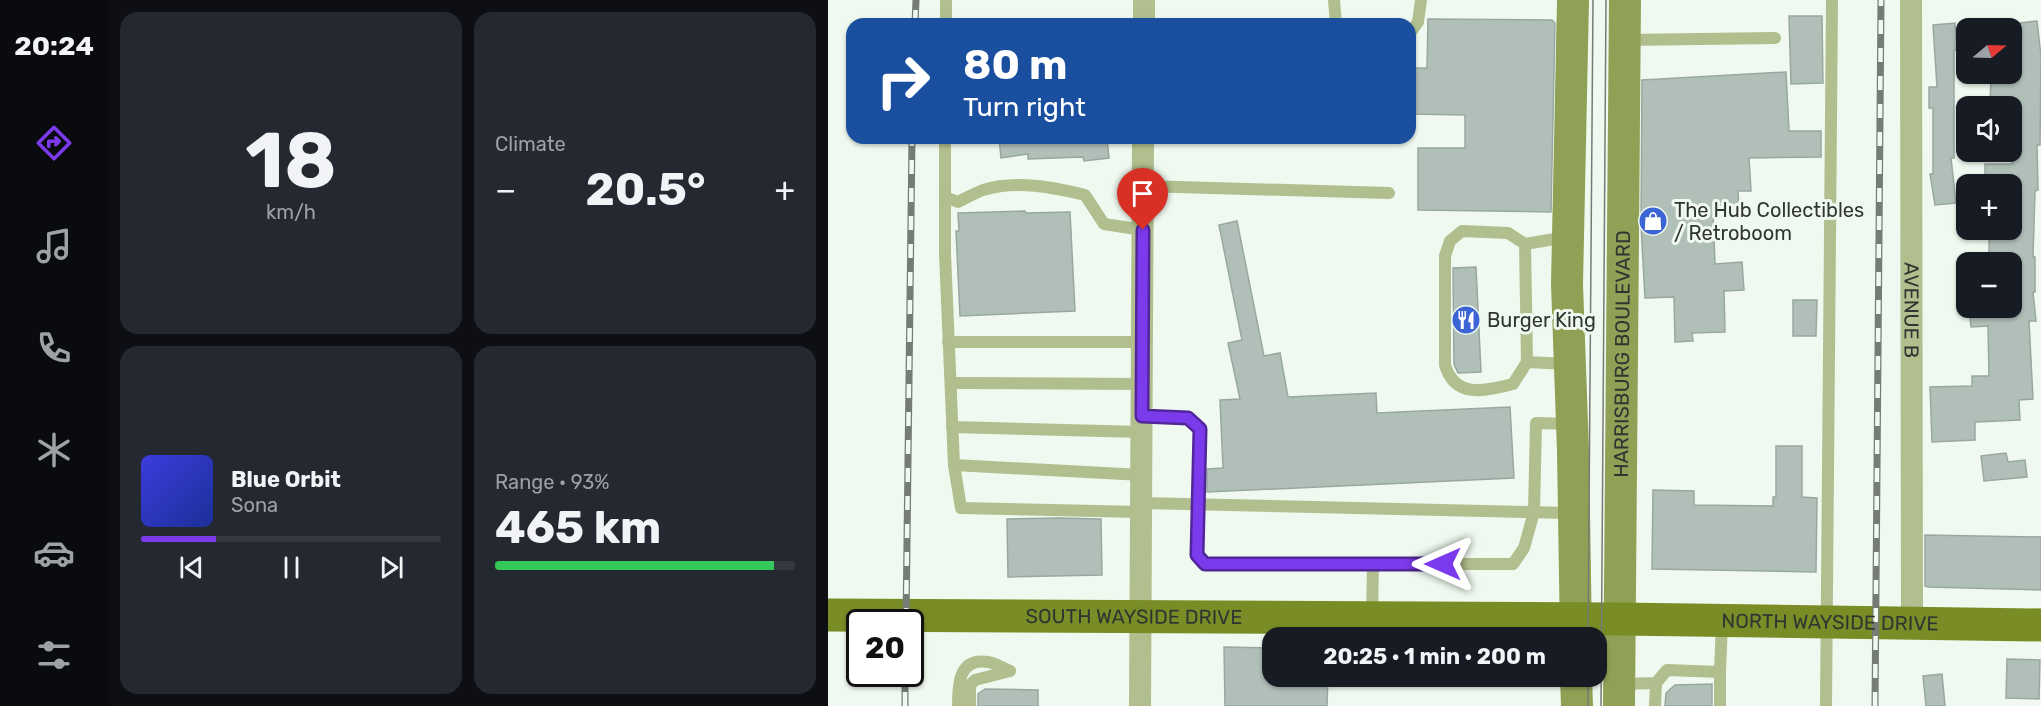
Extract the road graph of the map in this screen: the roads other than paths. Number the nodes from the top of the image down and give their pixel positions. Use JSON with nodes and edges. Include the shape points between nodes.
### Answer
{"nodes":[{"id":1,"x":946,"y":0,"type":"edge"},
{"id":2,"x":1144,"y":0,"type":"edge"},
{"id":3,"x":1334,"y":0,"type":"edge"},
{"id":4,"x":1421,"y":0,"type":"edge"},
{"id":5,"x":1573,"y":0,"type":"edge"},
{"id":6,"x":1624,"y":0,"type":"edge"},
{"id":7,"x":1832,"y":0,"type":"edge"},
{"id":8,"x":1911,"y":0,"type":"edge"},
{"id":9,"x":946,"y":18,"type":"edge"},
{"id":10,"x":1144,"y":18,"type":"edge"},
{"id":11,"x":1336,"y":18,"type":"edge"},
{"id":12,"x":1416,"y":25,"type":"edge"},
{"id":13,"x":1775,"y":38,"type":"dead end"},
{"id":14,"x":1624,"y":40,"type":"junction"},
{"id":15,"x":945,"y":144,"type":"edge"},
{"id":16,"x":1143,"y":144,"type":"edge"},
{"id":17,"x":1143,"y":186,"type":"junction"},
{"id":18,"x":1389,"y":193,"type":"dead end"},
{"id":19,"x":945,"y":197,"type":"junction"},
{"id":20,"x":1143,"y":230,"type":"junction"},
{"id":21,"x":1569,"y":237,"type":"junction"},
{"id":22,"x":1525,"y":244,"type":"junction"},
{"id":23,"x":948,"y":342,"type":"junction"},
{"id":24,"x":1143,"y":342,"type":"junction"},
{"id":25,"x":1527,"y":362,"type":"junction"},
{"id":26,"x":1570,"y":364,"type":"junction"},
{"id":27,"x":951,"y":383,"type":"junction"},
{"id":28,"x":1143,"y":384,"type":"junction"},
{"id":29,"x":1142,"y":424,"type":"junction"},
{"id":30,"x":1572,"y":424,"type":"junction"},
{"id":31,"x":952,"y":427,"type":"junction"},
{"id":32,"x":954,"y":465,"type":"junction"},
{"id":33,"x":1142,"y":475,"type":"junction"},
{"id":34,"x":1198,"y":504,"type":"junction"},
{"id":35,"x":1142,"y":507,"type":"junction"},
{"id":36,"x":1534,"y":512,"type":"junction"},
{"id":37,"x":1574,"y":513,"type":"junction"},
{"id":38,"x":1373,"y":564,"type":"junction"},
{"id":39,"x":828,"y":615,"type":"edge"},
{"id":40,"x":1141,"y":617,"type":"junction"},
{"id":41,"x":1372,"y":618,"type":"junction"},
{"id":42,"x":1619,"y":619,"type":"junction"},
{"id":43,"x":1722,"y":620,"type":"junction"},
{"id":44,"x":1827,"y":622,"type":"junction"},
{"id":45,"x":1912,"y":622,"type":"junction"},
{"id":46,"x":2041,"y":625,"type":"edge"},
{"id":47,"x":1556,"y":627,"type":"edge"},
{"id":48,"x":1576,"y":627,"type":"edge"},
{"id":49,"x":1581,"y":627,"type":"edge"},
{"id":50,"x":1720,"y":672,"type":"junction"},
{"id":51,"x":1656,"y":684,"type":"junction"},
{"id":52,"x":1576,"y":687,"type":"edge"},
{"id":53,"x":1619,"y":695,"type":"edge"},
{"id":54,"x":958,"y":706,"type":"edge"},
{"id":55,"x":970,"y":706,"type":"edge"},
{"id":56,"x":1140,"y":706,"type":"edge"},
{"id":57,"x":1577,"y":706,"type":"edge"},
{"id":58,"x":1656,"y":706,"type":"edge"},
{"id":59,"x":1720,"y":706,"type":"edge"},
{"id":60,"x":1826,"y":706,"type":"edge"}],
"edges":[{"from":1,"to":9,"type":"lane"},
{"from":2,"to":10,"type":"street"},
{"from":3,"to":11,"type":"lane"},
{"from":4,"to":12,"type":"lane"},
{"from":5,"to":21,"type":"main road"},
{"from":6,"to":14,"type":"main road","name":"HARRISBURG BOULEVARD"},
{"from":7,"to":44,"type":"lane"},
{"from":8,"to":45,"type":"street","name":"AVENUE B"},
{"from":13,"to":14,"type":"lane"},
{"from":14,"to":42,"type":"main road","name":"HARRISBURG BOULEVARD"},
{"from":15,"to":19,"type":"lane"},
{"from":16,"to":17,"type":"street"},
{"from":17,"to":18,"type":"lane"},
{"from":17,"to":20,"type":"street"},
{"from":19,"to":20,"type":"lane","via":[[958,202],[982,190],[1009,185],[1058,188],[1085,195],[1104,224]]},
{"from":19,"to":23,"type":"lane"},
{"from":20,"to":24,"type":"street"},
{"from":21,"to":22,"type":"lane"},
{"from":21,"to":26,"type":"main road"},
{"from":22,"to":25,"type":"lane"},
{"from":22,"to":25,"type":"lane","via":[[1508,233],[1462,231],[1450,241],[1445,256],[1445,365],[1449,377],[1473,391],[1512,384]]},
{"from":23,"to":24,"type":"lane"},
{"from":23,"to":27,"type":"lane"},
{"from":24,"to":28,"type":"street"},
{"from":25,"to":26,"type":"lane"},
{"from":26,"to":30,"type":"main road"},
{"from":27,"to":28,"type":"lane"},
{"from":27,"to":31,"type":"lane"},
{"from":28,"to":29,"type":"street"},
{"from":29,"to":31,"type":"lane"},
{"from":29,"to":33,"type":"street"},
{"from":29,"to":34,"type":"lane","via":[[1188,418],[1200,429]]},
{"from":30,"to":36,"type":"lane","via":[[1536,423]]},
{"from":30,"to":37,"type":"main road"},
{"from":31,"to":32,"type":"lane"},
{"from":32,"to":33,"type":"lane"},
{"from":32,"to":35,"type":"lane","via":[[961,508]]},
{"from":33,"to":35,"type":"street"},
{"from":34,"to":35,"type":"lane"},
{"from":34,"to":36,"type":"lane"},
{"from":34,"to":38,"type":"lane","via":[[1197,555],[1205,564]]},
{"from":35,"to":40,"type":"street"},
{"from":36,"to":37,"type":"lane"},
{"from":36,"to":38,"type":"lane","via":[[1524,549],[1513,564]]},
{"from":37,"to":48,"type":"main road"},
{"from":38,"to":41,"type":"lane"},
{"from":39,"to":40,"type":"main road","name":"SOUTH WAYSIDE DRIVE"},
{"from":40,"to":41,"type":"main road","name":"SOUTH WAYSIDE DRIVE"},
{"from":40,"to":56,"type":"street"},
{"from":41,"to":47,"type":"main road","name":"SOUTH WAYSIDE DRIVE"},
{"from":42,"to":43,"type":"main road","name":"NORTH WAYSIDE DRIVE"},
{"from":42,"to":49,"type":"main road","name":"SOUTH WAYSIDE DRIVE"},
{"from":42,"to":53,"type":"main road","name":"HARRISBURG BOULEVARD"},
{"from":43,"to":44,"type":"main road","name":"NORTH WAYSIDE DRIVE"},
{"from":43,"to":50,"type":"lane"},
{"from":44,"to":45,"type":"main road","name":"NORTH WAYSIDE DRIVE"},
{"from":44,"to":60,"type":"lane"},
{"from":45,"to":46,"type":"main road","name":"NORTH WAYSIDE DRIVE"},
{"from":50,"to":51,"type":"lane","via":[[1667,670]]},
{"from":50,"to":59,"type":"lane"},
{"from":51,"to":53,"type":"lane"},
{"from":51,"to":58,"type":"lane"},
{"from":52,"to":57,"type":"main road"},
{"from":54,"to":55,"type":"lane","via":[[958,684],[966,668],[988,662],[1010,671],[975,680],[970,685]]}]}
